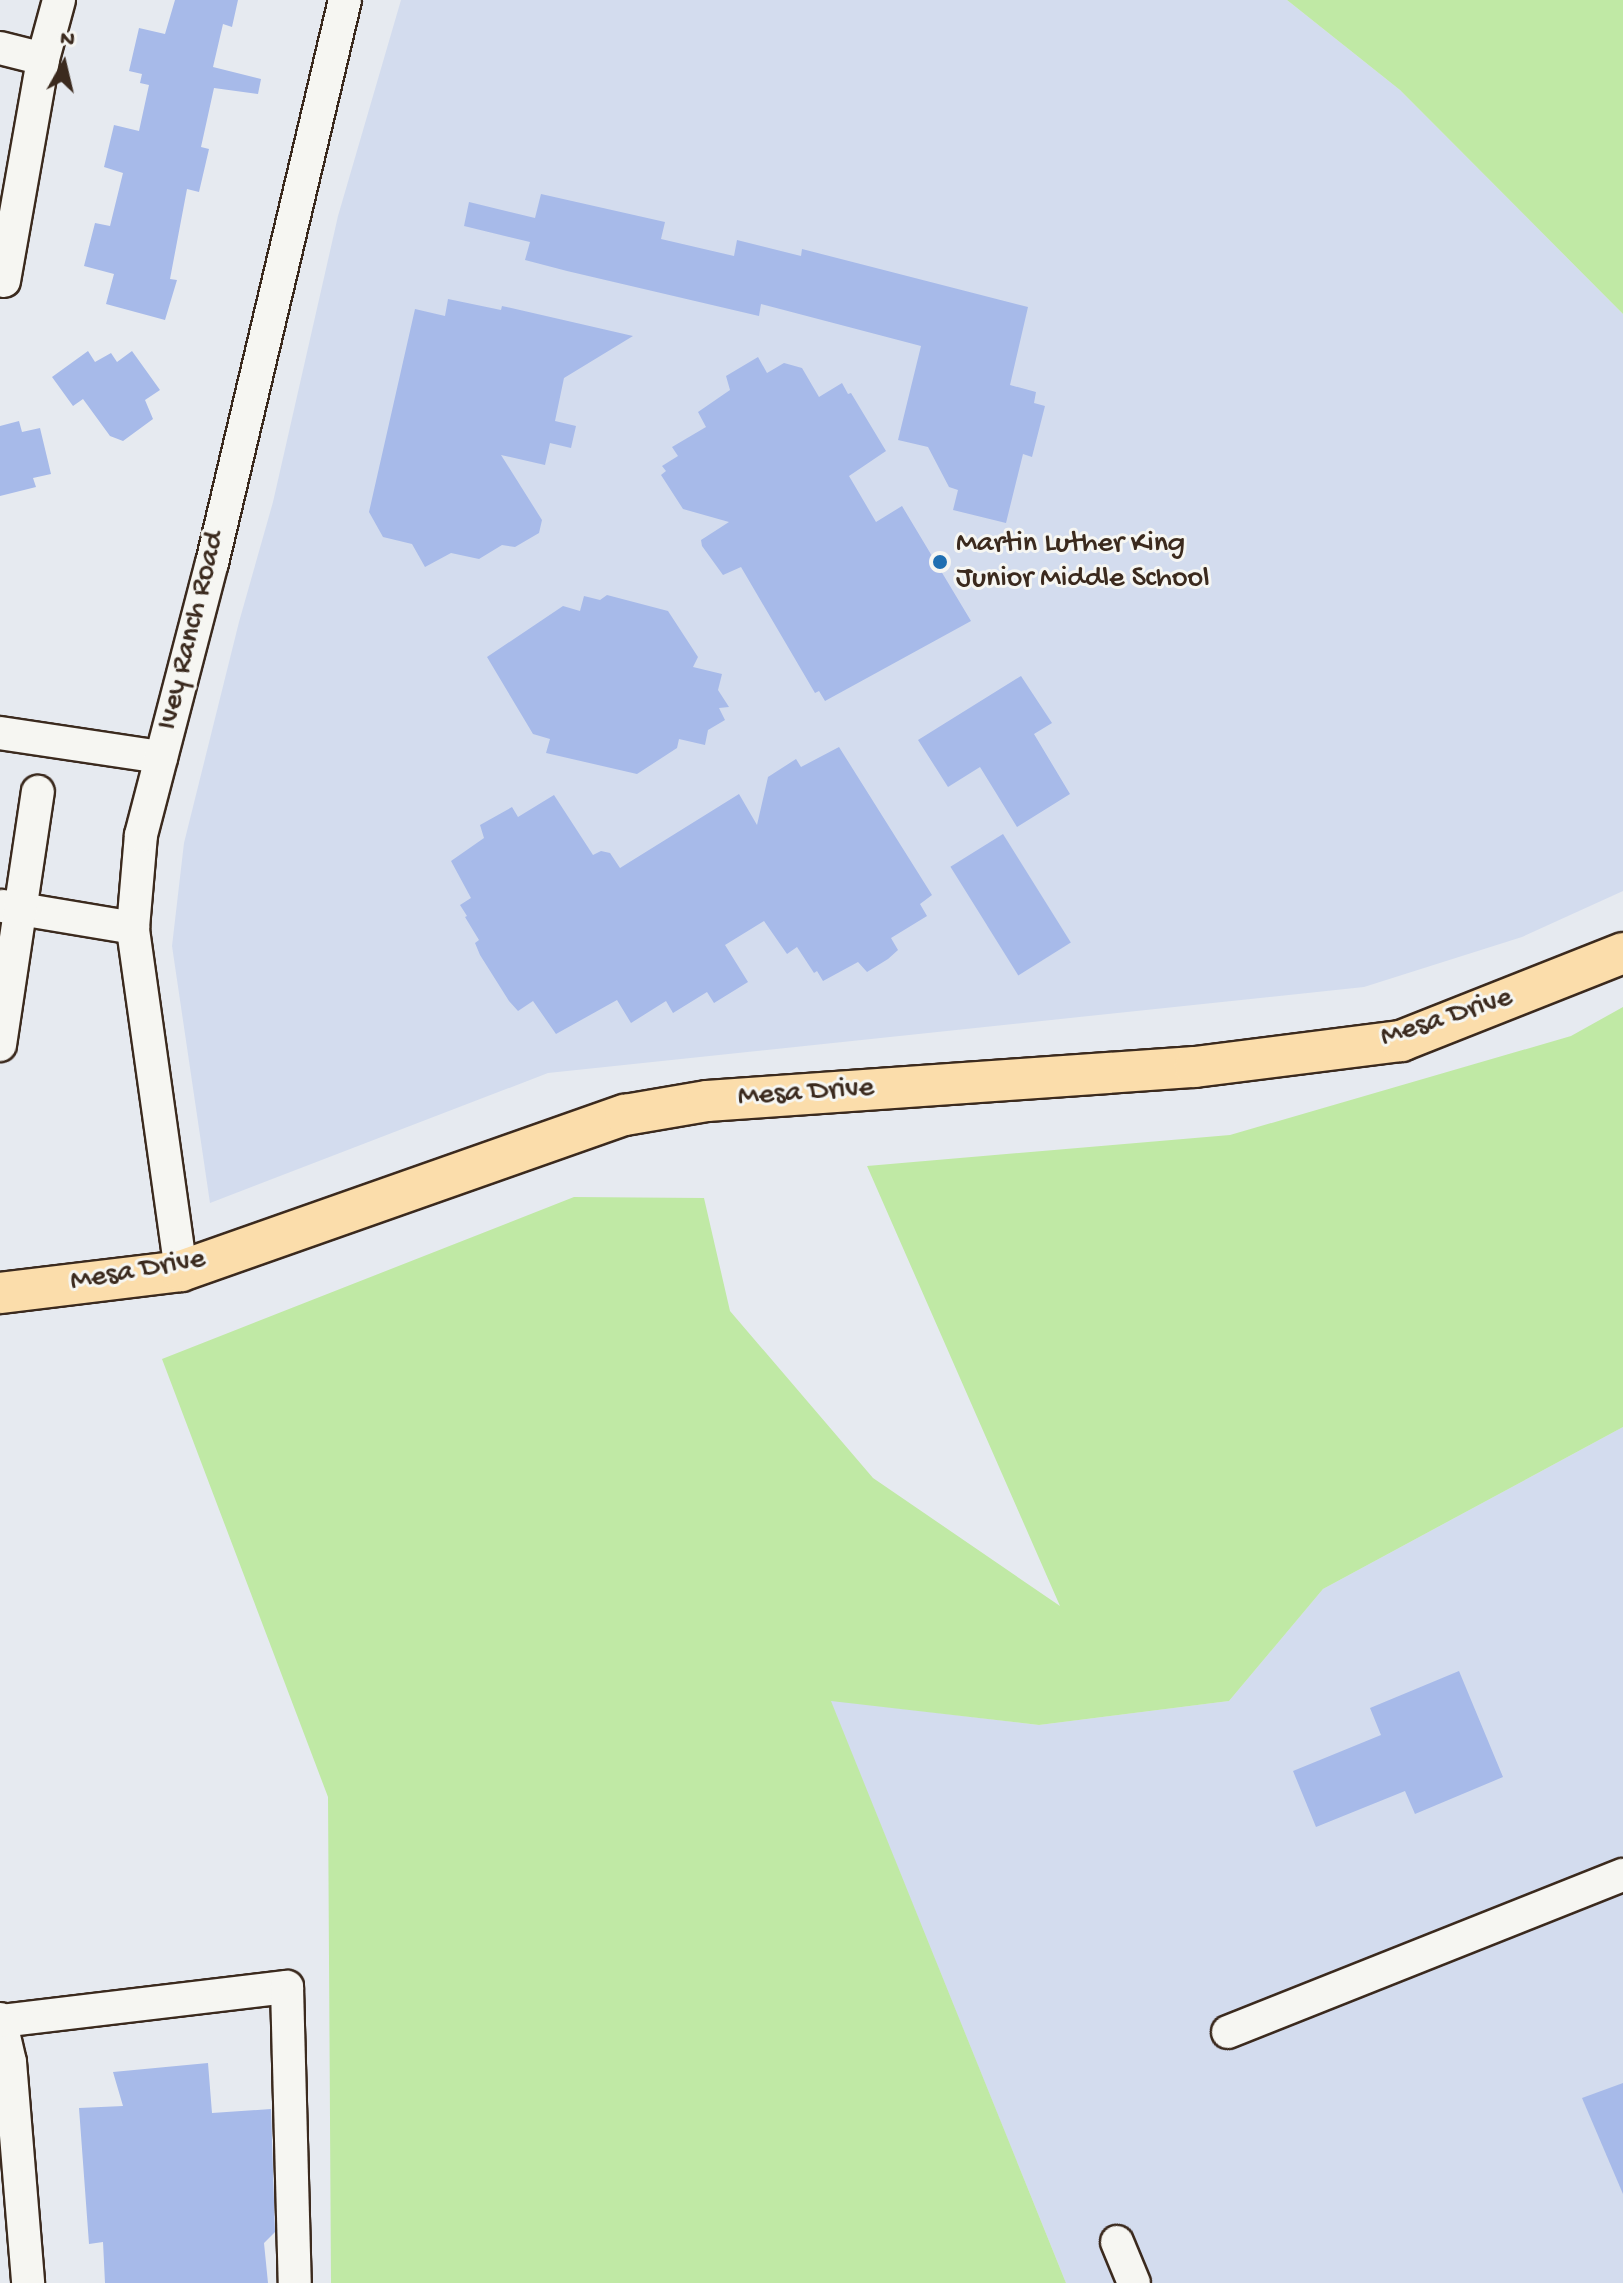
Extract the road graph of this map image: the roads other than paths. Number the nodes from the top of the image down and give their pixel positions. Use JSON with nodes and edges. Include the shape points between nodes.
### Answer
{"nodes":[{"id":1,"x":59,"y":0,"type":"edge"},
{"id":2,"x":345,"y":0,"type":"edge"},
{"id":3,"x":0,"y":48,"type":"edge"},
{"id":4,"x":43,"y":59,"type":"junction"},
{"id":5,"x":4,"y":281,"type":"dead end"},
{"id":6,"x":0,"y":733,"type":"edge"},
{"id":7,"x":161,"y":757,"type":"junction"},
{"id":8,"x":38,"y":792,"type":"dead end"},
{"id":9,"x":10,"y":908,"type":"edge"},
{"id":10,"x":133,"y":928,"type":"junction"},
{"id":11,"x":1623,"y":953,"type":"edge"},
{"id":12,"x":0,"y":1045,"type":"edge"},
{"id":13,"x":181,"y":1271,"type":"junction"},
{"id":14,"x":0,"y":1293,"type":"edge"},
{"id":15,"x":1623,"y":1875,"type":"edge"},
{"id":16,"x":1,"y":2020,"type":"edge"},
{"id":17,"x":1228,"y":2032,"type":"dead end"},
{"id":18,"x":1117,"y":2242,"type":"dead end"},
{"id":19,"x":28,"y":2283,"type":"edge"},
{"id":20,"x":295,"y":2283,"type":"edge"},
{"id":21,"x":1134,"y":2283,"type":"edge"}],
"edges":[{"from":1,"to":4,"type":"street"},
{"from":2,"to":7,"type":"street","name":"Ivey Ranch Road"},
{"from":3,"to":4,"type":"street"},
{"from":4,"to":5,"type":"street"},
{"from":6,"to":7,"type":"street"},
{"from":7,"to":10,"type":"street","name":"Ivey Ranch Road","via":[[141,835]]},
{"from":8,"to":9,"type":"street"},
{"from":9,"to":10,"type":"street"},
{"from":9,"to":12,"type":"street"},
{"from":10,"to":13,"type":"street","name":"Ivey Ranch Road"},
{"from":11,"to":13,"type":"main road","name":"Mesa Drive","via":[[1401,1041],[1195,1067],[707,1101],[625,1115]]},
{"from":13,"to":14,"type":"main road","name":"Mesa Drive"},
{"from":15,"to":17,"type":"street"},
{"from":16,"to":19,"type":"street","via":[[10,2062]]},
{"from":16,"to":20,"type":"street","via":[[287,1987]]},
{"from":18,"to":21,"type":"street"}]}
